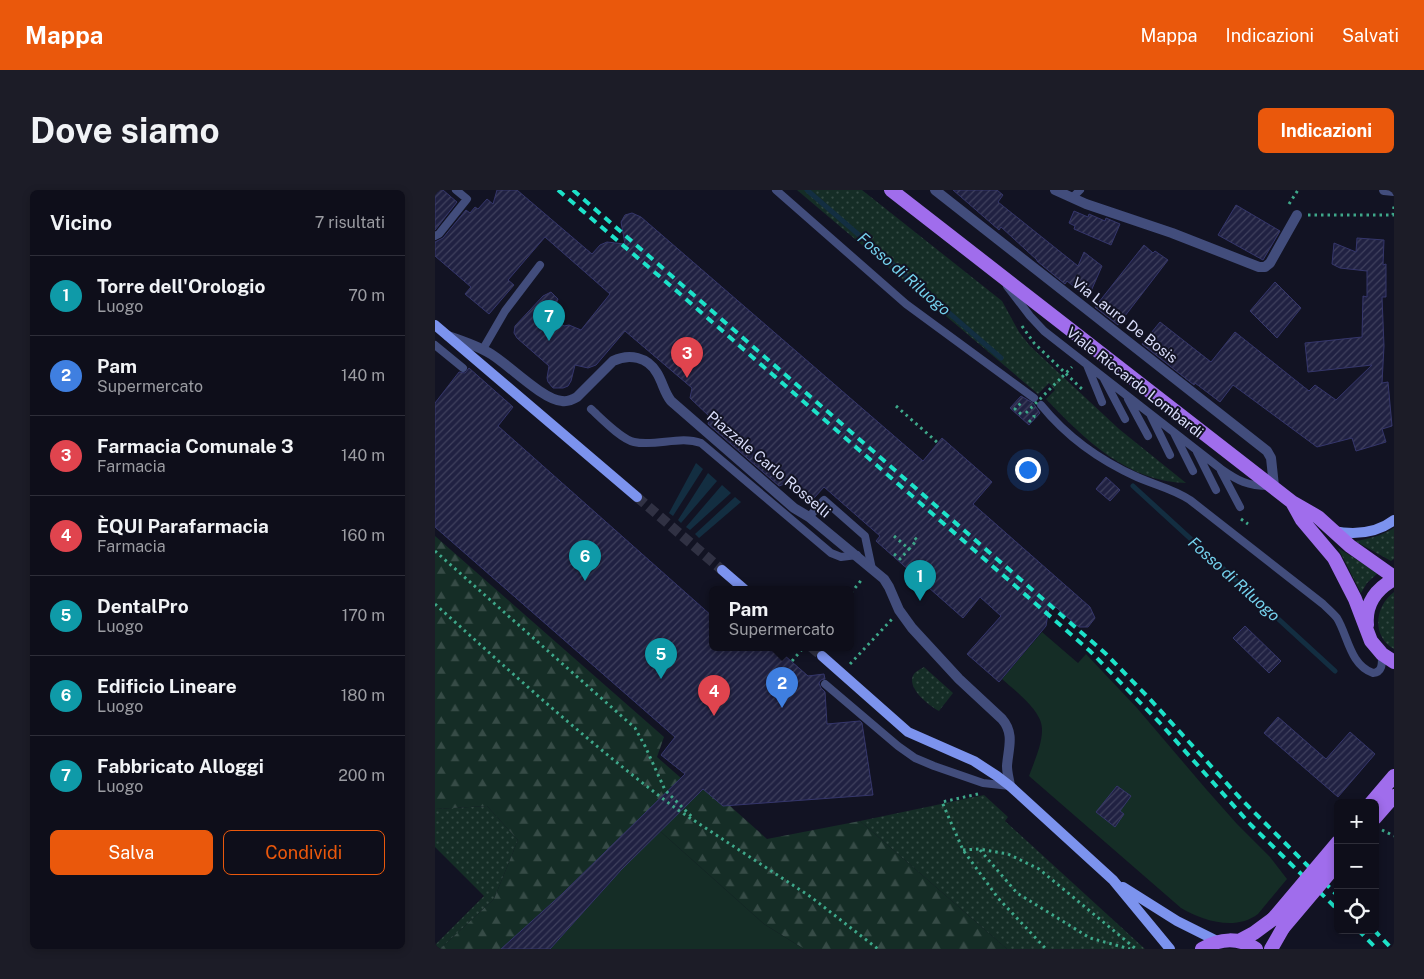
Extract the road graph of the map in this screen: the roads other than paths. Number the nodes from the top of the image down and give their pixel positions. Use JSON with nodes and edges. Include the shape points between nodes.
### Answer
{"nodes":[{"id":1,"x":456,"y":190,"type":"edge"},
{"id":2,"x":776,"y":190,"type":"edge"},
{"id":3,"x":891,"y":190,"type":"edge"},
{"id":4,"x":935,"y":190,"type":"edge"},
{"id":5,"x":1055,"y":190,"type":"edge"},
{"id":6,"x":1080,"y":190,"type":"edge"},
{"id":7,"x":1384,"y":190,"type":"edge"},
{"id":8,"x":1394,"y":191,"type":"edge"},
{"id":9,"x":1072,"y":198,"type":"junction"},
{"id":10,"x":1297,"y":215,"type":"road end"},
{"id":11,"x":435,"y":236,"type":"edge"},
{"id":12,"x":540,"y":265,"type":"dead end"},
{"id":13,"x":997,"y":272,"type":"junction"},
{"id":14,"x":435,"y":325,"type":"edge"},
{"id":15,"x":447,"y":335,"type":"junction"},
{"id":16,"x":435,"y":345,"type":"edge"},
{"id":17,"x":483,"y":349,"type":"junction"},
{"id":18,"x":1086,"y":364,"type":"junction"},
{"id":19,"x":463,"y":368,"type":"dead end"},
{"id":20,"x":1103,"y":377,"type":"junction"},
{"id":21,"x":1126,"y":395,"type":"junction"},
{"id":22,"x":1034,"y":398,"type":"dead end"},
{"id":23,"x":1102,"y":402,"type":"dead end"},
{"id":24,"x":1041,"y":405,"type":"dead end"},
{"id":25,"x":591,"y":409,"type":"dead end"},
{"id":26,"x":1150,"y":414,"type":"junction"},
{"id":27,"x":1125,"y":419,"type":"dead end"},
{"id":28,"x":1173,"y":432,"type":"junction"},
{"id":29,"x":1148,"y":436,"type":"dead end"},
{"id":30,"x":1196,"y":450,"type":"junction"},
{"id":31,"x":1170,"y":455,"type":"dead end"},
{"id":32,"x":1221,"y":469,"type":"junction"},
{"id":33,"x":1193,"y":471,"type":"dead end"},
{"id":34,"x":1274,"y":486,"type":"junction"},
{"id":35,"x":1216,"y":490,"type":"dead end"},
{"id":36,"x":637,"y":497,"type":"tunnel mouth"},
{"id":37,"x":1293,"y":502,"type":"junction"},
{"id":38,"x":1239,"y":508,"type":"dead end"},
{"id":39,"x":809,"y":517,"type":"junction"},
{"id":40,"x":1394,"y":520,"type":"edge"},
{"id":41,"x":1333,"y":532,"type":"junction"},
{"id":42,"x":857,"y":555,"type":"junction"},
{"id":43,"x":872,"y":569,"type":"junction"},
{"id":44,"x":722,"y":570,"type":"tunnel mouth"},
{"id":45,"x":1394,"y":578,"type":"edge"},
{"id":46,"x":741,"y":586,"type":"edge"},
{"id":47,"x":1368,"y":631,"type":"junction"},
{"id":48,"x":1382,"y":654,"type":"junction"},
{"id":49,"x":822,"y":656,"type":"tunnel mouth"},
{"id":50,"x":1394,"y":662,"type":"edge"},
{"id":51,"x":1394,"y":672,"type":"edge"},
{"id":52,"x":825,"y":684,"type":"dead end"},
{"id":53,"x":1394,"y":776,"type":"edge"},
{"id":54,"x":1010,"y":786,"type":"junction"},
{"id":55,"x":1394,"y":796,"type":"edge"},
{"id":56,"x":1374,"y":799,"type":"edge"},
{"id":57,"x":1379,"y":821,"type":"edge"},
{"id":58,"x":1337,"y":844,"type":"edge"},
{"id":59,"x":1334,"y":867,"type":"edge"},
{"id":60,"x":1113,"y":880,"type":"junction"},
{"id":61,"x":1278,"y":923,"type":"junction"},
{"id":62,"x":1217,"y":941,"type":"junction"},
{"id":63,"x":1239,"y":941,"type":"junction"},
{"id":64,"x":1170,"y":949,"type":"edge"},
{"id":65,"x":1202,"y":949,"type":"edge"},
{"id":66,"x":1256,"y":949,"type":"edge"},
{"id":67,"x":1271,"y":949,"type":"edge"}],
"edges":[{"from":1,"to":11,"type":"lane","via":[[467,199]]},
{"from":2,"to":22,"type":"lane","via":[[907,304]]},
{"from":3,"to":13,"type":"main road","name":"Viale Riccardo Lombardi"},
{"from":4,"to":34,"type":"street","name":"Via Lauro De Bosis","via":[[1267,450]]},
{"from":5,"to":9,"type":"street"},
{"from":6,"to":9,"type":"lane"},
{"from":7,"to":8,"type":"street"},
{"from":9,"to":10,"type":"street","via":[[1259,267],[1270,264]]},
{"from":12,"to":17,"type":"lane","via":[[505,311]]},
{"from":13,"to":18,"type":"lane","name":"Viale Riccardo Lombardi","via":[[1036,324]]},
{"from":13,"to":34,"type":"main road","name":"Viale Riccardo Lombardi"},
{"from":14,"to":15,"type":"main road"},
{"from":15,"to":17,"type":"street","name":"Piazzale Carlo Rosselli"},
{"from":15,"to":36,"type":"main road"},
{"from":16,"to":19,"type":"lane"},
{"from":17,"to":39,"type":"street","name":"Piazzale Carlo Rosselli","via":[[544,394],[561,401],[577,397],[620,357],[645,361],[658,375],[671,401],[794,508]]},
{"from":18,"to":20,"type":"lane","name":"Viale Riccardo Lombardi"},
{"from":18,"to":23,"type":"lane"},
{"from":20,"to":21,"type":"lane","name":"Viale Riccardo Lombardi"},
{"from":20,"to":27,"type":"lane"},
{"from":21,"to":26,"type":"lane","name":"Viale Riccardo Lombardi"},
{"from":21,"to":29,"type":"lane"},
{"from":24,"to":48,"type":"lane","via":[[1077,443],[1127,472],[1191,500],[1323,604],[1337,619],[1353,655],[1365,669],[1374,674],[1380,670]]},
{"from":25,"to":42,"type":"lane","via":[[632,442],[701,443],[831,553],[841,557]]},
{"from":26,"to":28,"type":"lane","name":"Viale Riccardo Lombardi"},
{"from":26,"to":31,"type":"lane"},
{"from":28,"to":30,"type":"lane","name":"Viale Riccardo Lombardi"},
{"from":28,"to":33,"type":"lane"},
{"from":30,"to":32,"type":"lane","name":"Viale Riccardo Lombardi"},
{"from":30,"to":35,"type":"lane"},
{"from":32,"to":34,"type":"lane","name":"Viale Riccardo Lombardi","via":[[1247,484]]},
{"from":32,"to":38,"type":"lane"},
{"from":34,"to":37,"type":"main road","name":"Viale Riccardo Lombardi"},
{"from":37,"to":41,"type":"main road","name":"Viale Riccardo Lombardi","via":[[1313,513]]},
{"from":37,"to":47,"type":"main road","name":"Viale Riccardo Lombardi","via":[[1299,515],[1334,558]]},
{"from":39,"to":42,"type":"street","name":"Piazzale Carlo Rosselli"},
{"from":39,"to":43,"type":"lane","via":[[823,500],[865,536]]},
{"from":40,"to":41,"type":"main road","via":[[1365,533]]},
{"from":41,"to":45,"type":"main road","name":"Viale Riccardo Lombardi"},
{"from":42,"to":43,"type":"street","name":"Piazzale Carlo Rosselli"},
{"from":43,"to":54,"type":"street","name":"Piazzale Carlo Rosselli","via":[[887,583],[901,615],[949,669],[1008,727]]},
{"from":44,"to":46,"type":"main road"},
{"from":45,"to":47,"type":"main road","name":"Viale Riccardo Lombardi","via":[[1375,594],[1369,606]]},
{"from":47,"to":48,"type":"main road","name":"Viale Riccardo Lombardi","via":[[1371,641]]},
{"from":48,"to":50,"type":"main road","name":"Viale Riccardo Lombardi"},
{"from":48,"to":51,"type":"main road"},
{"from":49,"to":54,"type":"main road","via":[[908,732],[974,761]]},
{"from":52,"to":54,"type":"lane","via":[[915,758],[983,783]]},
{"from":53,"to":56,"type":"main road"},
{"from":54,"to":60,"type":"main road"},
{"from":55,"to":57,"type":"main road"},
{"from":58,"to":61,"type":"main road","bridge":true},
{"from":59,"to":61,"type":"main road","bridge":true},
{"from":60,"to":62,"type":"main road","via":[[1177,921]]},
{"from":60,"to":64,"type":"main road"},
{"from":61,"to":63,"type":"main road"},
{"from":61,"to":67,"type":"main road"},
{"from":62,"to":63,"type":"main road"},
{"from":62,"to":65,"type":"main road"},
{"from":63,"to":66,"type":"main road"}]}
